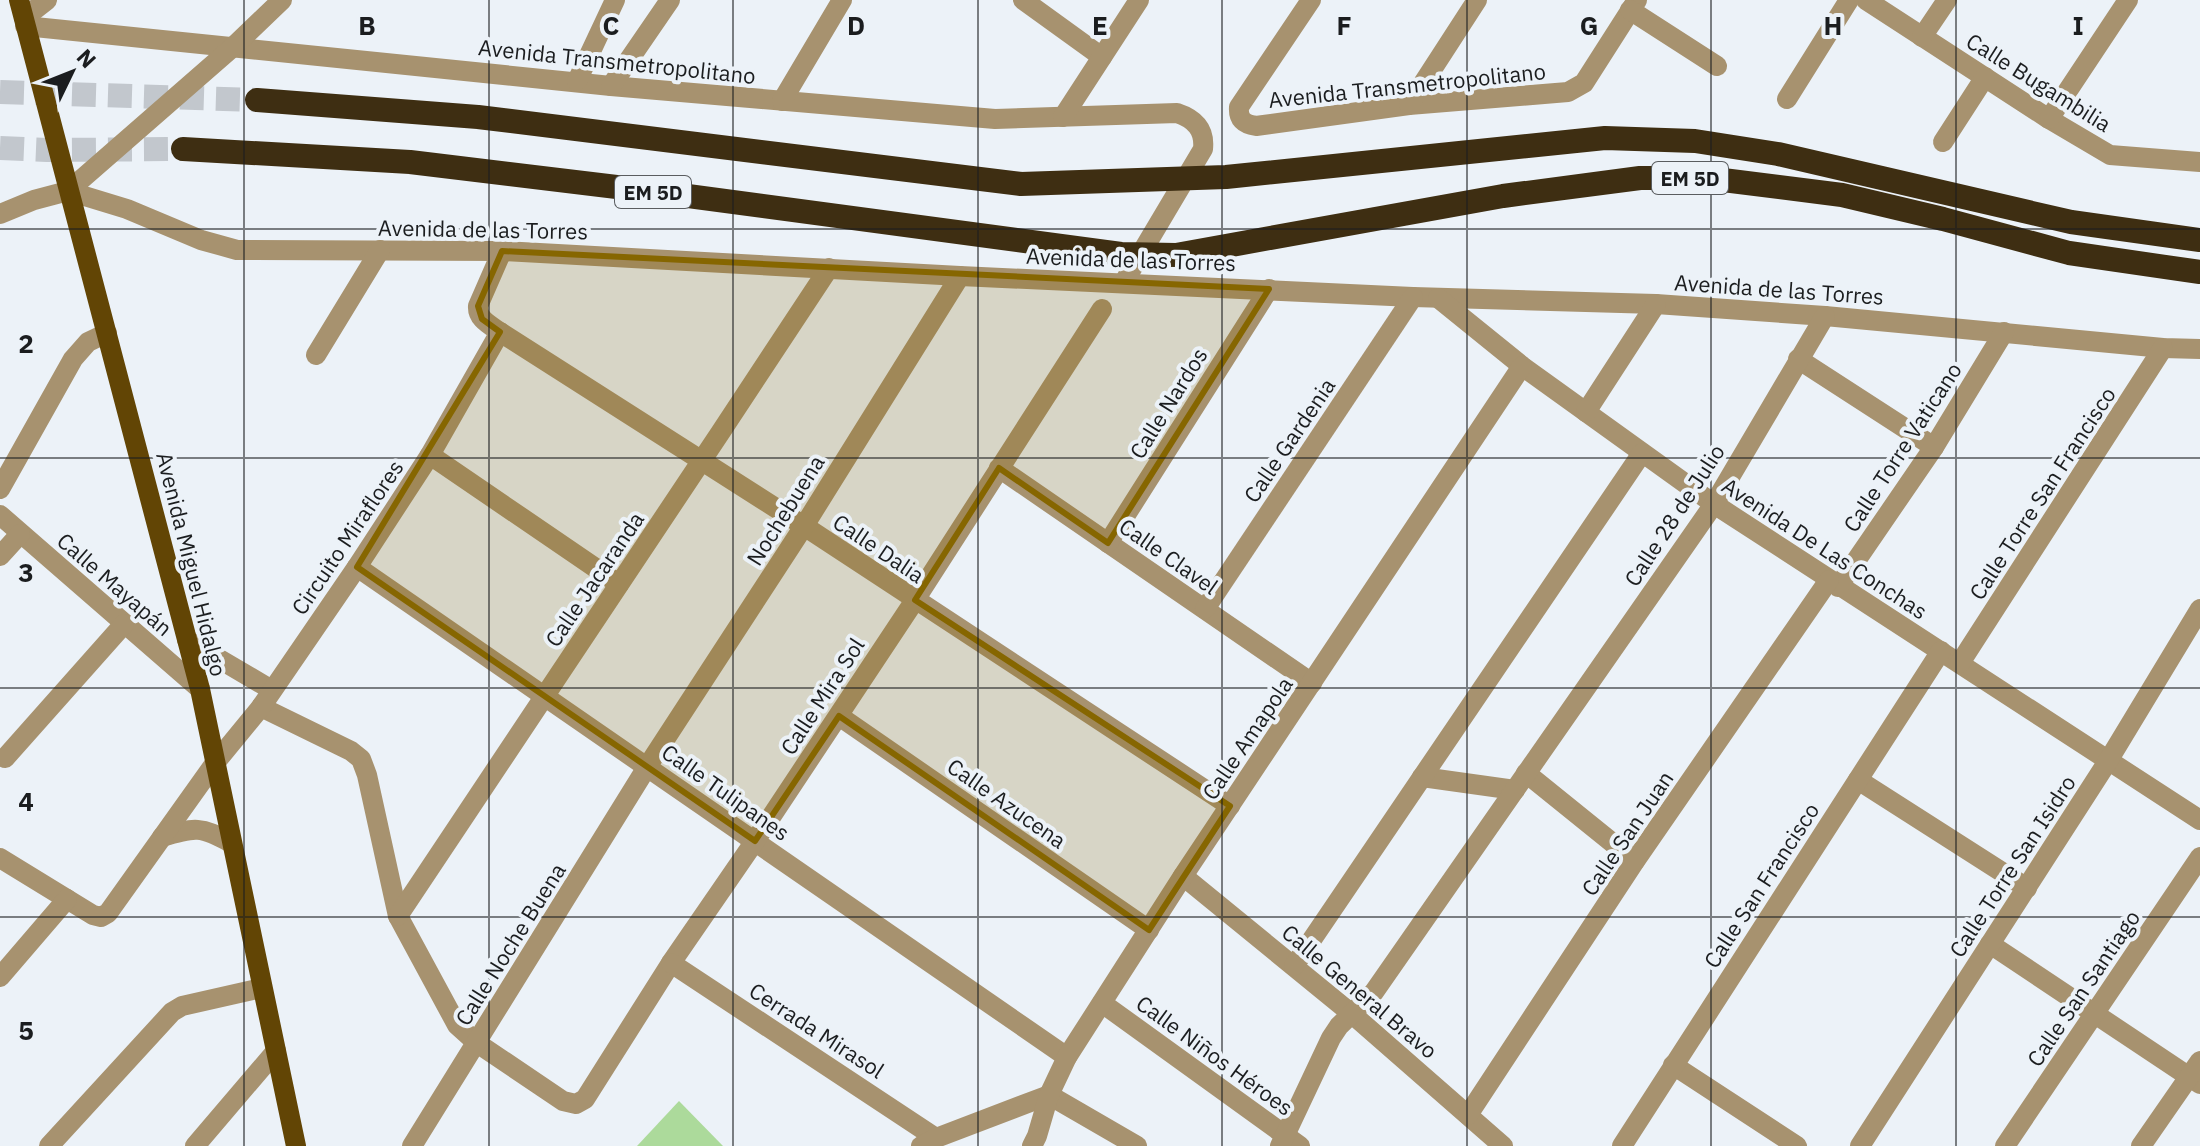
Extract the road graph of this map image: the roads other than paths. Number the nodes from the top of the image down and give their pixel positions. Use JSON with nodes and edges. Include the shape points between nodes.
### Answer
{"nodes":[{"id":1,"x":47,"y":0,"type":"edge"},
{"id":2,"x":282,"y":0,"type":"edge"},
{"id":3,"x":615,"y":0,"type":"edge"},
{"id":4,"x":670,"y":0,"type":"edge"},
{"id":5,"x":842,"y":0,"type":"edge"},
{"id":6,"x":1023,"y":0,"type":"edge"},
{"id":7,"x":1139,"y":0,"type":"edge"},
{"id":8,"x":1311,"y":0,"type":"edge"},
{"id":9,"x":1477,"y":0,"type":"edge"},
{"id":10,"x":1849,"y":0,"type":"edge"},
{"id":11,"x":1866,"y":0,"type":"edge"},
{"id":12,"x":1947,"y":0,"type":"edge"},
{"id":13,"x":2128,"y":0,"type":"edge"},
{"id":14,"x":1634,"y":5,"type":"edge"},
{"id":15,"x":23,"y":15,"type":"edge"},
{"id":16,"x":1922,"y":37,"type":"junction"},
{"id":17,"x":233,"y":47,"type":"junction"},
{"id":18,"x":1102,"y":57,"type":"junction"},
{"id":19,"x":1717,"y":66,"type":"dead end"},
{"id":20,"x":1985,"y":77,"type":"junction"},
{"id":21,"x":577,"y":81,"type":"junction"},
{"id":22,"x":611,"y":86,"type":"junction"},
{"id":23,"x":1787,"y":99,"type":"dead end"},
{"id":24,"x":257,"y":100,"type":"tunnel mouth"},
{"id":25,"x":782,"y":101,"type":"junction"},
{"id":26,"x":1409,"y":105,"type":"junction"},
{"id":27,"x":1063,"y":117,"type":"junction"},
{"id":28,"x":2049,"y":119,"type":"junction"},
{"id":29,"x":1943,"y":142,"type":"dead end"},
{"id":30,"x":183,"y":149,"type":"tunnel mouth"},
{"id":31,"x":2198,"y":159,"type":"edge"},
{"id":32,"x":68,"y":191,"type":"junction"},
{"id":33,"x":0,"y":214,"type":"edge"},
{"id":34,"x":2200,"y":240,"type":"edge"},
{"id":35,"x":380,"y":250,"type":"junction"},
{"id":36,"x":502,"y":251,"type":"junction"},
{"id":37,"x":829,"y":268,"type":"junction"},
{"id":38,"x":2200,"y":272,"type":"edge"},
{"id":39,"x":960,"y":276,"type":"junction"},
{"id":40,"x":1124,"y":282,"type":"junction"},
{"id":41,"x":1269,"y":289,"type":"junction"},
{"id":42,"x":1413,"y":297,"type":"junction"},
{"id":43,"x":1438,"y":298,"type":"junction"},
{"id":44,"x":1656,"y":304,"type":"junction"},
{"id":45,"x":1102,"y":309,"type":"dead end"},
{"id":46,"x":1825,"y":316,"type":"junction"},
{"id":47,"x":500,"y":332,"type":"junction"},
{"id":48,"x":2004,"y":332,"type":"junction"},
{"id":49,"x":107,"y":333,"type":"junction"},
{"id":50,"x":2163,"y":348,"type":"junction"},
{"id":51,"x":2200,"y":349,"type":"edge"},
{"id":52,"x":316,"y":355,"type":"dead end"},
{"id":53,"x":1798,"y":359,"type":"junction"},
{"id":54,"x":1522,"y":366,"type":"junction"},
{"id":55,"x":1586,"y":412,"type":"junction"},
{"id":56,"x":1934,"y":447,"type":"junction"},
{"id":57,"x":1642,"y":453,"type":"junction"},
{"id":58,"x":430,"y":455,"type":"junction"},
{"id":59,"x":703,"y":462,"type":"junction"},
{"id":60,"x":999,"y":468,"type":"junction"},
{"id":61,"x":0,"y":489,"type":"edge"},
{"id":62,"x":1714,"y":504,"type":"junction"},
{"id":63,"x":0,"y":515,"type":"edge"},
{"id":64,"x":804,"y":526,"type":"junction"},
{"id":65,"x":20,"y":534,"type":"junction"},
{"id":66,"x":1108,"y":543,"type":"junction"},
{"id":67,"x":0,"y":556,"type":"edge"},
{"id":68,"x":357,"y":567,"type":"junction"},
{"id":69,"x":1833,"y":583,"type":"junction"},
{"id":70,"x":619,"y":584,"type":"junction"},
{"id":71,"x":915,"y":600,"type":"junction"},
{"id":72,"x":1205,"y":609,"type":"junction"},
{"id":73,"x":2200,"y":609,"type":"edge"},
{"id":74,"x":124,"y":624,"type":"junction"},
{"id":75,"x":187,"y":640,"type":"junction"},
{"id":76,"x":1941,"y":651,"type":"junction"},
{"id":77,"x":1960,"y":663,"type":"junction"},
{"id":78,"x":1312,"y":683,"type":"junction"},
{"id":79,"x":200,"y":689,"type":"junction"},
{"id":80,"x":544,"y":695,"type":"junction"},
{"id":81,"x":266,"y":698,"type":"junction"},
{"id":82,"x":839,"y":716,"type":"junction"},
{"id":83,"x":5,"y":758,"type":"dead end"},
{"id":84,"x":2108,"y":761,"type":"junction"},
{"id":85,"x":215,"y":763,"type":"junction"},
{"id":86,"x":647,"y":767,"type":"junction"},
{"id":87,"x":1422,"y":777,"type":"junction"},
{"id":88,"x":1858,"y":780,"type":"junction"},
{"id":89,"x":1521,"y":782,"type":"junction"},
{"id":90,"x":1230,"y":806,"type":"junction"},
{"id":91,"x":2200,"y":820,"type":"edge"},
{"id":92,"x":162,"y":837,"type":"junction"},
{"id":93,"x":755,"y":841,"type":"junction"},
{"id":94,"x":231,"y":843,"type":"junction"},
{"id":95,"x":2200,"y":857,"type":"edge"},
{"id":96,"x":0,"y":858,"type":"edge"},
{"id":97,"x":1635,"y":861,"type":"junction"},
{"id":98,"x":1183,"y":876,"type":"junction"},
{"id":99,"x":2027,"y":888,"type":"junction"},
{"id":100,"x":67,"y":899,"type":"junction"},
{"id":101,"x":398,"y":916,"type":"junction"},
{"id":102,"x":1149,"y":930,"type":"junction"},
{"id":103,"x":1990,"y":944,"type":"junction"},
{"id":104,"x":671,"y":963,"type":"junction"},
{"id":105,"x":1294,"y":966,"type":"junction"},
{"id":106,"x":0,"y":977,"type":"edge"},
{"id":107,"x":262,"y":988,"type":"junction"},
{"id":108,"x":1102,"y":1003,"type":"junction"},
{"id":109,"x":1352,"y":1014,"type":"junction"},
{"id":110,"x":2096,"y":1014,"type":"junction"},
{"id":111,"x":477,"y":1043,"type":"junction"},
{"id":112,"x":276,"y":1051,"type":"junction"},
{"id":113,"x":1067,"y":1057,"type":"junction"},
{"id":114,"x":1673,"y":1065,"type":"junction"},
{"id":115,"x":2196,"y":1074,"type":"edge"},
{"id":116,"x":1049,"y":1095,"type":"junction"},
{"id":117,"x":1468,"y":1115,"type":"junction"},
{"id":118,"x":928,"y":1142,"type":"edge"},
{"id":119,"x":1288,"y":1142,"type":"edge"},
{"id":120,"x":1496,"y":1144,"type":"edge"},
{"id":121,"x":295,"y":1145,"type":"edge"},
{"id":122,"x":49,"y":1146,"type":"edge"},
{"id":123,"x":195,"y":1146,"type":"edge"},
{"id":124,"x":412,"y":1146,"type":"edge"},
{"id":125,"x":1032,"y":1146,"type":"edge"},
{"id":126,"x":1137,"y":1146,"type":"edge"},
{"id":127,"x":1622,"y":1146,"type":"edge"},
{"id":128,"x":1797,"y":1146,"type":"edge"},
{"id":129,"x":1860,"y":1146,"type":"edge"},
{"id":130,"x":2005,"y":1146,"type":"edge"},
{"id":131,"x":2141,"y":1146,"type":"edge"}],
"edges":[{"from":1,"to":15,"type":"street"},
{"from":2,"to":17,"type":"street"},
{"from":3,"to":21,"type":"street"},
{"from":4,"to":22,"type":"street"},
{"from":5,"to":25,"type":"street"},
{"from":6,"to":18,"type":"street"},
{"from":7,"to":18,"type":"street"},
{"from":8,"to":26,"type":"street","name":"Avenida Transmetropolitano","via":[[1239,107],[1242,121],[1256,126]]},
{"from":9,"to":26,"type":"street"},
{"from":10,"to":23,"type":"street"},
{"from":11,"to":16,"type":"street","name":"Calle Bugambilia"},
{"from":12,"to":16,"type":"street"},
{"from":13,"to":28,"type":"street"},
{"from":14,"to":19,"type":"street"},
{"from":14,"to":26,"type":"street","name":"Avenida Transmetropolitano","via":[[1577,88]]},
{"from":15,"to":17,"type":"street","name":"Avenida Transmetropolitano"},
{"from":15,"to":32,"type":"main road","name":"Avenida Miguel Hidalgo"},
{"from":16,"to":20,"type":"street","name":"Calle Bugambilia"},
{"from":17,"to":21,"type":"street","name":"Avenida Transmetropolitano"},
{"from":17,"to":32,"type":"street"},
{"from":18,"to":27,"type":"street"},
{"from":20,"to":28,"type":"street","name":"Calle Bugambilia"},
{"from":20,"to":29,"type":"street"},
{"from":21,"to":22,"type":"street","name":"Avenida Transmetropolitano"},
{"from":22,"to":25,"type":"street","name":"Avenida Transmetropolitano"},
{"from":24,"to":34,"type":"highway","number":"EM 5D","via":[[478,117],[1021,184],[1226,177],[1605,138],[1695,141],[1778,154],[2071,222]]},
{"from":25,"to":27,"type":"street","name":"Avenida Transmetropolitano","via":[[995,119]]},
{"from":27,"to":40,"type":"street","name":"Avenida Transmetropolitano","via":[[1177,113],[1189,117],[1204,138],[1203,149]]},
{"from":28,"to":31,"type":"street","name":"Calle Bugambilia","via":[[2110,155]]},
{"from":30,"to":38,"type":"highway","number":"EM 5D","via":[[410,162],[1121,254],[1176,255],[1503,196],[1640,178],[1707,178],[1842,195],[2069,253]]},
{"from":32,"to":33,"type":"street"},
{"from":32,"to":35,"type":"street","name":"Avenida de las Torres","via":[[237,250]]},
{"from":32,"to":49,"type":"main road","name":"Avenida Miguel Hidalgo"},
{"from":35,"to":36,"type":"street","name":"Avenida de las Torres"},
{"from":35,"to":52,"type":"street"},
{"from":36,"to":37,"type":"street","name":"Avenida de las Torres"},
{"from":36,"to":47,"type":"street","via":[[478,306],[482,319]]},
{"from":37,"to":39,"type":"street","name":"Avenida de las Torres"},
{"from":37,"to":59,"type":"street","name":"Calle Jacaranda"},
{"from":39,"to":40,"type":"street","name":"Avenida de las Torres"},
{"from":39,"to":64,"type":"street","name":"Nochebuena"},
{"from":40,"to":41,"type":"street","name":"Avenida de las Torres"},
{"from":41,"to":42,"type":"street","name":"Avenida de las Torres"},
{"from":41,"to":66,"type":"street","name":"Calle Nardos"},
{"from":42,"to":43,"type":"street","name":"Avenida de las Torres"},
{"from":42,"to":72,"type":"street","name":"Calle Gardenia"},
{"from":43,"to":44,"type":"street","name":"Avenida de las Torres"},
{"from":43,"to":54,"type":"street","name":"Avenida De Las Conchas"},
{"from":44,"to":46,"type":"street","name":"Avenida de las Torres"},
{"from":44,"to":55,"type":"street"},
{"from":45,"to":60,"type":"street","name":"Calle Mira Sol"},
{"from":46,"to":48,"type":"street","name":"Avenida de las Torres"},
{"from":46,"to":53,"type":"street","name":"Calle 28 de Julio"},
{"from":47,"to":58,"type":"street","name":"Circuito Miraflores"},
{"from":47,"to":59,"type":"street","name":"Calle Dalia"},
{"from":48,"to":50,"type":"street","name":"Avenida de las Torres"},
{"from":48,"to":56,"type":"street","name":"Calle Torre Vaticano"},
{"from":49,"to":61,"type":"street","via":[[88,342],[73,359]]},
{"from":49,"to":75,"type":"main road","name":"Avenida Miguel Hidalgo"},
{"from":50,"to":51,"type":"street","name":"Avenida de las Torres"},
{"from":50,"to":77,"type":"street","name":"Calle Torre San Francisco"},
{"from":53,"to":56,"type":"street"},
{"from":53,"to":62,"type":"street","name":"Calle 28 de Julio"},
{"from":54,"to":55,"type":"street","name":"Avenida De Las Conchas"},
{"from":54,"to":78,"type":"street","name":"Calle Amapola"},
{"from":55,"to":57,"type":"street","name":"Avenida De Las Conchas"},
{"from":56,"to":69,"type":"street","name":"Calle Torre Vaticano"},
{"from":57,"to":62,"type":"street","name":"Avenida De Las Conchas"},
{"from":57,"to":87,"type":"street"},
{"from":58,"to":68,"type":"street","name":"Circuito Miraflores"},
{"from":58,"to":70,"type":"street"},
{"from":59,"to":64,"type":"street","name":"Calle Dalia"},
{"from":59,"to":70,"type":"street","name":"Calle Jacaranda"},
{"from":60,"to":66,"type":"street","name":"Calle Clavel"},
{"from":60,"to":71,"type":"street","name":"Calle Mira Sol"},
{"from":62,"to":69,"type":"street","name":"Avenida De Las Conchas"},
{"from":62,"to":89,"type":"street","name":"Calle 28 de Julio"},
{"from":63,"to":65,"type":"street","name":"Calle Mayapán"},
{"from":64,"to":71,"type":"street","name":"Calle Dalia"},
{"from":64,"to":86,"type":"street","name":"Nochebuena"},
{"from":65,"to":67,"type":"street"},
{"from":65,"to":74,"type":"street","name":"Calle Mayapán"},
{"from":66,"to":72,"type":"street","name":"Calle Clavel"},
{"from":68,"to":80,"type":"street","name":"Calle Tulipanes"},
{"from":68,"to":81,"type":"street","name":"Circuito Miraflores"},
{"from":69,"to":76,"type":"street","name":"Avenida De Las Conchas"},
{"from":69,"to":97,"type":"street","name":"Calle San Juan"},
{"from":70,"to":80,"type":"street","name":"Calle Jacaranda"},
{"from":71,"to":82,"type":"street","name":"Calle Mira Sol"},
{"from":71,"to":90,"type":"street","name":"Calle Dalia"},
{"from":72,"to":78,"type":"street","name":"Calle Clavel"},
{"from":73,"to":84,"type":"street","name":"Calle Torre San Isidro"},
{"from":74,"to":79,"type":"street","name":"Calle Mayapán"},
{"from":74,"to":83,"type":"street"},
{"from":75,"to":79,"type":"main road","name":"Avenida Miguel Hidalgo"},
{"from":75,"to":81,"type":"street"},
{"from":76,"to":77,"type":"street","name":"Avenida De Las Conchas"},
{"from":76,"to":88,"type":"street","name":"Calle San Francisco"},
{"from":77,"to":84,"type":"street","name":"Avenida De Las Conchas"},
{"from":78,"to":90,"type":"street","name":"Calle Amapola"},
{"from":79,"to":85,"type":"main road","name":"Avenida Miguel Hidalgo"},
{"from":80,"to":86,"type":"street","name":"Calle Tulipanes"},
{"from":80,"to":101,"type":"street","name":"Calle Jacaranda"},
{"from":81,"to":85,"type":"street","name":"Circuito Miraflores"},
{"from":81,"to":101,"type":"street","via":[[361,759]]},
{"from":82,"to":93,"type":"street","name":"Calle Mira Sol"},
{"from":82,"to":102,"type":"street","name":"Calle Azucena"},
{"from":84,"to":91,"type":"street","name":"Avenida De Las Conchas"},
{"from":84,"to":99,"type":"street","name":"Calle Torre San Isidro"},
{"from":85,"to":92,"type":"street","name":"Circuito Miraflores"},
{"from":85,"to":94,"type":"main road","name":"Avenida Miguel Hidalgo"},
{"from":86,"to":93,"type":"street","name":"Calle Tulipanes"},
{"from":86,"to":111,"type":"street","name":"Calle Noche Buena"},
{"from":87,"to":89,"type":"street"},
{"from":87,"to":105,"type":"street"},
{"from":88,"to":99,"type":"street"},
{"from":88,"to":114,"type":"street","name":"Calle San Francisco"},
{"from":89,"to":97,"type":"street"},
{"from":89,"to":109,"type":"street","name":"Calle 28 de Julio","via":[[1374,992]]},
{"from":90,"to":98,"type":"street","name":"Calle Amapola"},
{"from":92,"to":94,"type":"street","via":[[198,829]]},
{"from":92,"to":100,"type":"street","name":"Circuito Miraflores","via":[[108,913],[93,915]]},
{"from":93,"to":104,"type":"street","name":"Calle Mira Sol"},
{"from":93,"to":113,"type":"street","name":"Calle Tulipanes"},
{"from":94,"to":107,"type":"main road","name":"Avenida Miguel Hidalgo"},
{"from":95,"to":110,"type":"street","name":"Calle San Santiago"},
{"from":96,"to":100,"type":"street"},
{"from":97,"to":117,"type":"street","name":"Calle San Juan"},
{"from":98,"to":102,"type":"street","name":"Calle Amapola"},
{"from":98,"to":105,"type":"street","name":"Calle General Bravo"},
{"from":99,"to":103,"type":"street","name":"Calle Torre San Isidro"},
{"from":100,"to":106,"type":"street"},
{"from":101,"to":111,"type":"street","via":[[457,1025]]},
{"from":102,"to":108,"type":"street","name":"Calle Amapola"},
{"from":103,"to":110,"type":"street"},
{"from":103,"to":129,"type":"street","name":"Calle Torre San Isidro"},
{"from":104,"to":111,"type":"street","name":"Calle Mira Sol","via":[[585,1099],[576,1104],[563,1101]]},
{"from":104,"to":118,"type":"street","name":"Cerrada Mirasol"},
{"from":105,"to":109,"type":"street","name":"Calle General Bravo"},
{"from":107,"to":112,"type":"main road","name":"Avenida Miguel Hidalgo"},
{"from":107,"to":122,"type":"street","via":[[172,1012]]},
{"from":108,"to":113,"type":"street","name":"Calle Amapola"},
{"from":108,"to":119,"type":"street","name":"Calle Niños Héroes"},
{"from":109,"to":117,"type":"street","name":"Calle General Bravo"},
{"from":109,"to":119,"type":"street","name":"Calle 28 de Julio","via":[[1331,1038]]},
{"from":110,"to":115,"type":"street"},
{"from":110,"to":130,"type":"street","name":"Calle San Santiago"},
{"from":111,"to":124,"type":"street","name":"Calle Noche Buena"},
{"from":112,"to":121,"type":"main road","name":"Avenida Miguel Hidalgo"},
{"from":112,"to":123,"type":"street"},
{"from":113,"to":116,"type":"street","name":"Calle Amapola"},
{"from":114,"to":127,"type":"street","name":"Calle San Francisco"},
{"from":114,"to":128,"type":"street"},
{"from":115,"to":131,"type":"street"},
{"from":116,"to":118,"type":"street"},
{"from":116,"to":125,"type":"street","name":"Calle Amapola"},
{"from":116,"to":126,"type":"street"},
{"from":117,"to":120,"type":"street","name":"Calle General Bravo"}]}
